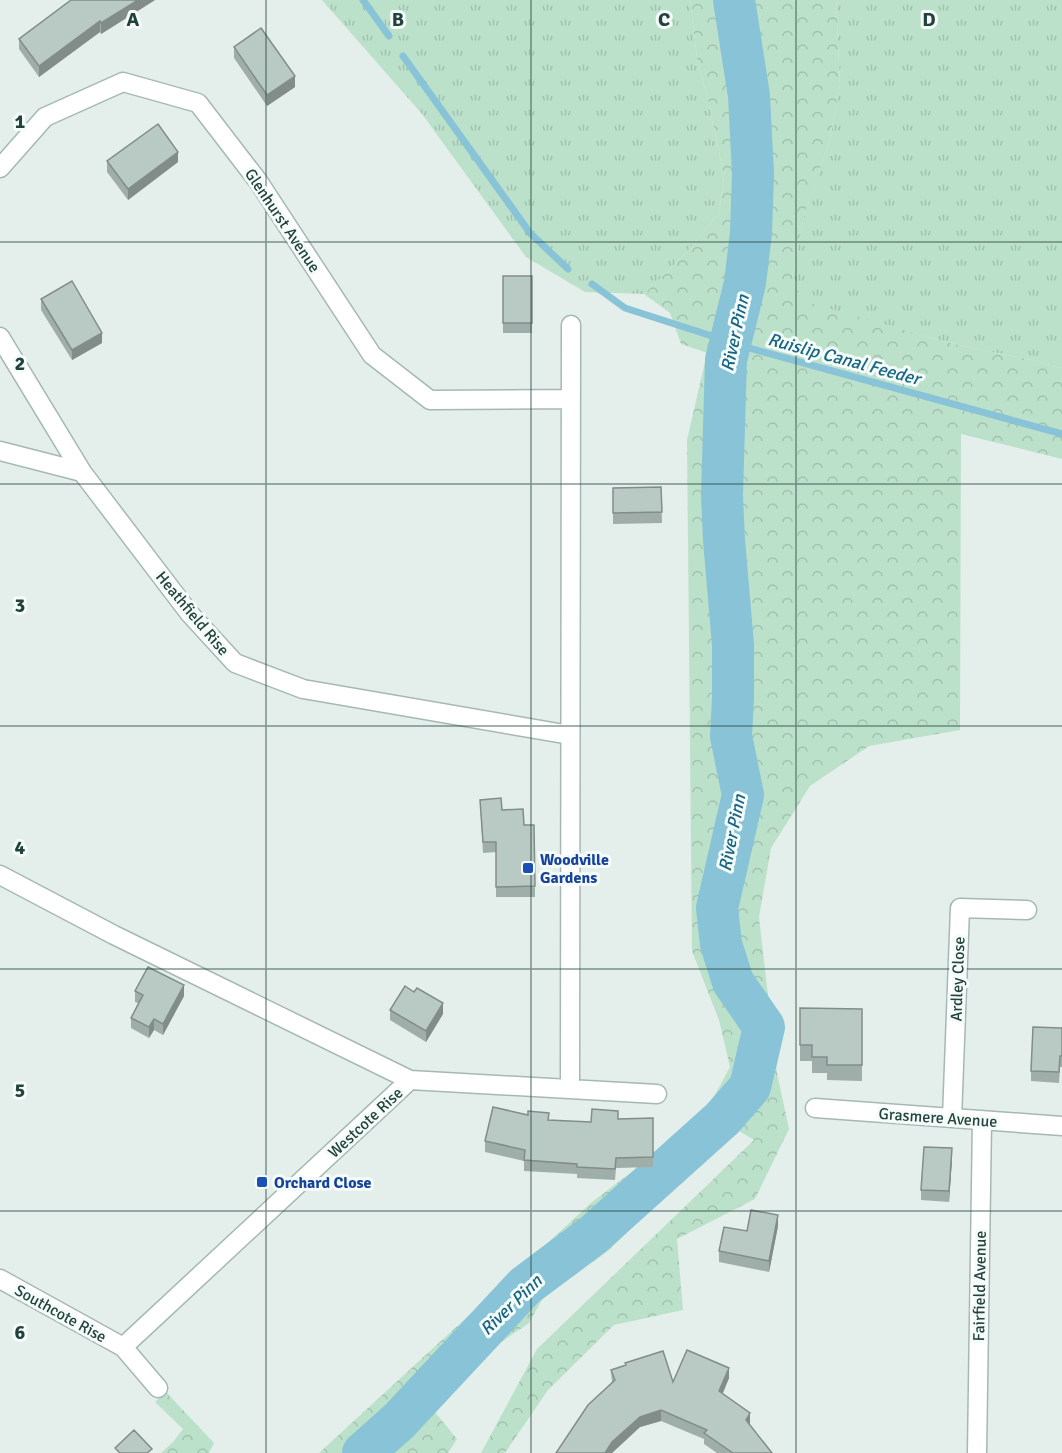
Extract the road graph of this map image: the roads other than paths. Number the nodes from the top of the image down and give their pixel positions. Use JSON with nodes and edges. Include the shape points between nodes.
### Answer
{"nodes":[{"id":1,"x":0,"y":168,"type":"edge"},
{"id":2,"x":571,"y":326,"type":"dead end"},
{"id":3,"x":0,"y":337,"type":"edge"},
{"id":4,"x":571,"y":399,"type":"junction"},
{"id":5,"x":0,"y":451,"type":"edge"},
{"id":6,"x":82,"y":471,"type":"junction"},
{"id":7,"x":570,"y":735,"type":"junction"},
{"id":8,"x":0,"y":875,"type":"edge"},
{"id":9,"x":1027,"y":910,"type":"dead end"},
{"id":10,"x":410,"y":1080,"type":"junction"},
{"id":11,"x":570,"y":1089,"type":"junction"},
{"id":12,"x":657,"y":1094,"type":"dead end"},
{"id":13,"x":815,"y":1108,"type":"dead end"},
{"id":14,"x":952,"y":1118,"type":"junction"},
{"id":15,"x":982,"y":1120,"type":"junction"},
{"id":16,"x":1062,"y":1126,"type":"edge"},
{"id":17,"x":0,"y":1279,"type":"edge"},
{"id":18,"x":123,"y":1347,"type":"junction"},
{"id":19,"x":158,"y":1388,"type":"dead end"},
{"id":20,"x":977,"y":1453,"type":"edge"}],
"edges":[{"from":1,"to":4,"type":"street","name":"Glenhurst Avenue","via":[[45,117],[123,82],[198,104],[258,181],[372,355],[430,400]]},
{"from":2,"to":4,"type":"street"},
{"from":3,"to":6,"type":"street"},
{"from":4,"to":7,"type":"street"},
{"from":5,"to":6,"type":"street"},
{"from":6,"to":7,"type":"street","name":"Heathfield Rise","via":[[190,614],[234,663],[303,688]]},
{"from":7,"to":11,"type":"street"},
{"from":8,"to":10,"type":"street","via":[[114,936]]},
{"from":9,"to":14,"type":"street","name":"Ardley Close","via":[[960,908]]},
{"from":10,"to":11,"type":"street","name":"Westcote Rise"},
{"from":10,"to":18,"type":"street","name":"Westcote Rise"},
{"from":11,"to":12,"type":"street"},
{"from":13,"to":14,"type":"street","name":"Grasmere Avenue"},
{"from":14,"to":15,"type":"street","name":"Grasmere Avenue"},
{"from":15,"to":16,"type":"street","name":"Grasmere Avenue"},
{"from":15,"to":20,"type":"street","name":"Fairfield Avenue"},
{"from":17,"to":18,"type":"street","name":"Southcote Rise"},
{"from":18,"to":19,"type":"street"}]}
